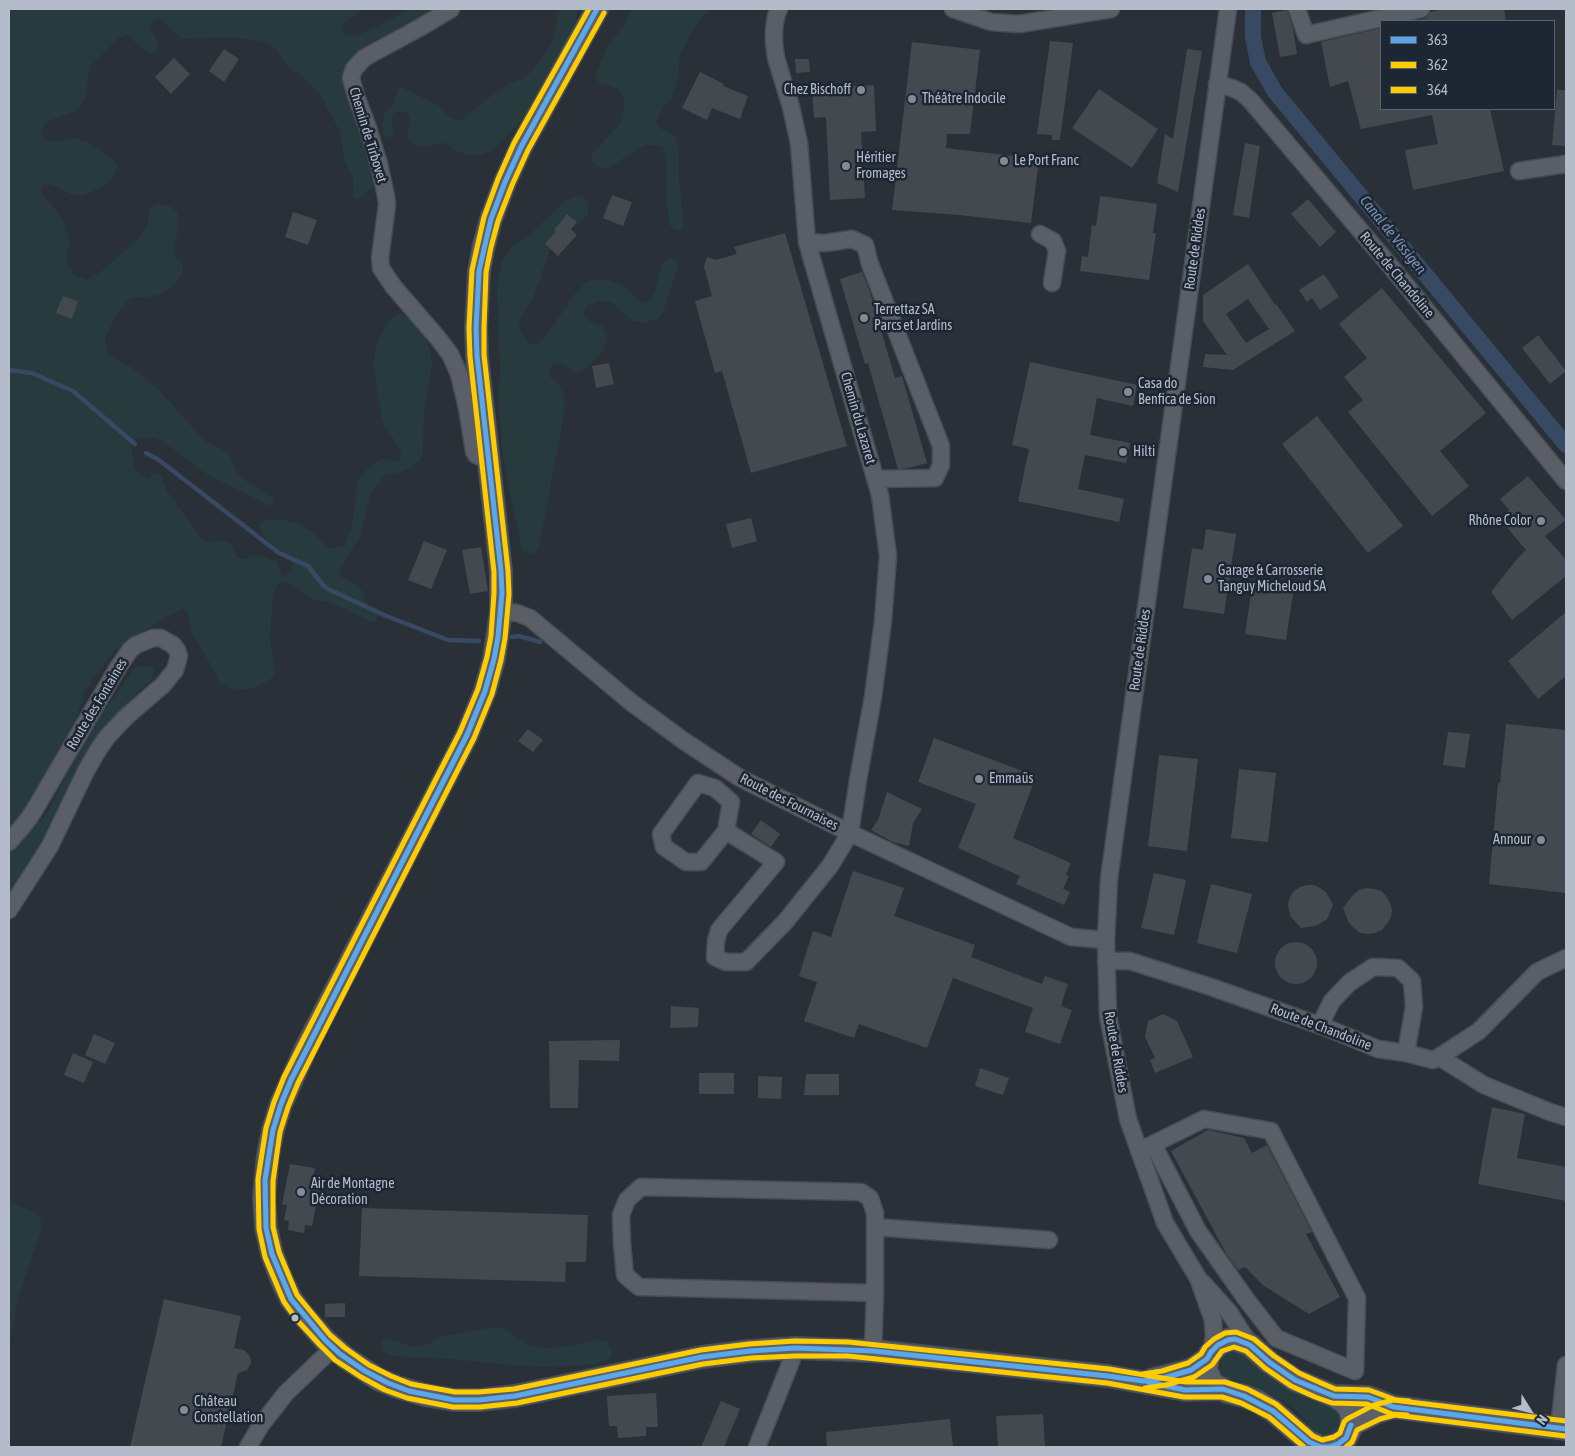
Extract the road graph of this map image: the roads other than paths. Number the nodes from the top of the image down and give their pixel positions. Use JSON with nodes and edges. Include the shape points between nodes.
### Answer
{"nodes":[{"id":1,"x":451,"y":9,"type":"edge"},
{"id":2,"x":597,"y":9,"type":"edge"},
{"id":3,"x":779,"y":9,"type":"edge"},
{"id":4,"x":953,"y":9,"type":"edge"},
{"id":5,"x":1111,"y":9,"type":"edge"},
{"id":6,"x":1228,"y":9,"type":"edge"},
{"id":7,"x":1297,"y":9,"type":"edge"},
{"id":8,"x":1421,"y":9,"type":"edge"},
{"id":9,"x":1217,"y":84,"type":"junction"},
{"id":10,"x":1566,"y":164,"type":"edge"},
{"id":11,"x":1519,"y":172,"type":"dead end"},
{"id":12,"x":1040,"y":234,"type":"dead end"},
{"id":13,"x":807,"y":242,"type":"junction"},
{"id":14,"x":1052,"y":283,"type":"dead end"},
{"id":15,"x":488,"y":456,"type":"junction"},
{"id":16,"x":876,"y":479,"type":"junction"},
{"id":17,"x":1566,"y":481,"type":"edge"},
{"id":18,"x":509,"y":612,"type":"junction"},
{"id":19,"x":726,"y":831,"type":"junction"},
{"id":20,"x":850,"y":833,"type":"junction"},
{"id":21,"x":9,"y":842,"type":"edge"},
{"id":22,"x":9,"y":910,"type":"edge"},
{"id":23,"x":1106,"y":940,"type":"junction"},
{"id":24,"x":1566,"y":958,"type":"edge"},
{"id":25,"x":1106,"y":961,"type":"junction"},
{"id":26,"x":1320,"y":1025,"type":"junction"},
{"id":27,"x":1406,"y":1053,"type":"junction"},
{"id":28,"x":1439,"y":1057,"type":"junction"},
{"id":29,"x":1566,"y":1117,"type":"edge"},
{"id":30,"x":1146,"y":1148,"type":"junction"},
{"id":31,"x":875,"y":1227,"type":"junction"},
{"id":32,"x":1049,"y":1240,"type":"dead end"},
{"id":33,"x":1198,"y":1278,"type":"junction"},
{"id":34,"x":875,"y":1293,"type":"junction"},
{"id":35,"x":1250,"y":1345,"type":"junction"},
{"id":36,"x":333,"y":1348,"type":"junction"},
{"id":37,"x":794,"y":1348,"type":"junction"},
{"id":38,"x":873,"y":1351,"type":"junction"},
{"id":39,"x":1209,"y":1355,"type":"junction"},
{"id":40,"x":1566,"y":1365,"type":"edge"},
{"id":41,"x":1143,"y":1381,"type":"junction"},
{"id":42,"x":1223,"y":1389,"type":"junction"},
{"id":43,"x":1334,"y":1396,"type":"junction"},
{"id":44,"x":1394,"y":1407,"type":"junction"},
{"id":45,"x":1563,"y":1428,"type":"edge"},
{"id":46,"x":1348,"y":1437,"type":"edge"},
{"id":47,"x":1311,"y":1445,"type":"edge"},
{"id":48,"x":248,"y":1447,"type":"edge"},
{"id":49,"x":756,"y":1447,"type":"edge"}],
"edges":[{"from":1,"to":15,"type":"street","name":"Chemin de Tirbovet","via":[[364,58],[351,78],[386,196],[381,268],[450,354],[459,374],[474,450],[476,455]]},
{"from":2,"to":15,"type":"main road","via":[[521,148],[497,201],[484,245],[477,297],[476,356]]},
{"from":3,"to":13,"type":"street","name":"Chemin du Lazaret","via":[[774,42],[799,143]]},
{"from":4,"to":5,"type":"street","via":[[991,22],[1019,24]]},
{"from":6,"to":9,"type":"street","name":"Route de Riddes"},
{"from":7,"to":8,"type":"street","via":[[1306,35]]},
{"from":9,"to":17,"type":"street","name":"Route de Chandoline","via":[[1237,90],[1251,101]]},
{"from":9,"to":23,"type":"street","name":"Route de Riddes","via":[[1109,879]]},
{"from":10,"to":11,"type":"street"},
{"from":12,"to":14,"type":"street","via":[[1053,241],[1058,251]]},
{"from":13,"to":16,"type":"street","name":"Chemin du Lazaret"},
{"from":13,"to":16,"type":"street","via":[[852,239],[866,245],[870,264],[941,446],[941,465],[934,478]]},
{"from":15,"to":18,"type":"main road"},
{"from":16,"to":20,"type":"street","name":"Chemin du Lazaret","via":[[888,556],[873,697]]},
{"from":18,"to":20,"type":"street","name":"Route des Fournaises","via":[[530,618],[684,742],[740,778]]},
{"from":18,"to":36,"type":"main road","via":[[474,719],[306,1048],[273,1130],[264,1197],[272,1254],[291,1299]]},
{"from":19,"to":19,"type":"street","via":[[701,862],[686,862],[664,847],[661,834],[698,783],[715,788],[731,802]]},
{"from":19,"to":20,"type":"street","via":[[776,862],[719,930],[715,957],[726,962],[746,962],[785,922],[830,866]]},
{"from":20,"to":23,"type":"street","name":"Route des Fournaises","via":[[1072,937]]},
{"from":21,"to":22,"type":"street","name":"Route des Fontaines","via":[[35,810],[130,650],[153,638],[161,638],[173,645],[179,656],[175,670],[163,685],[126,716],[98,750],[50,846]]},
{"from":23,"to":25,"type":"street","name":"Route de Riddes"},
{"from":24,"to":28,"type":"street","via":[[1537,972],[1479,1031]]},
{"from":25,"to":26,"type":"street","name":"Route de Chandoline","via":[[1130,961]]},
{"from":25,"to":30,"type":"street","name":"Route de Riddes","via":[[1108,1016],[1128,1119]]},
{"from":26,"to":27,"type":"street","name":"Route de Chandoline","via":[[1378,1049]]},
{"from":26,"to":27,"type":"street","via":[[1332,1001],[1349,983],[1373,966],[1398,968],[1412,981],[1414,1006]]},
{"from":27,"to":28,"type":"street","name":"Route de Chandoline","via":[[1433,1060]]},
{"from":28,"to":29,"type":"street","via":[[1484,1085]]},
{"from":30,"to":30,"type":"street","via":[[1204,1119],[1271,1131],[1358,1298],[1355,1371],[1276,1338],[1198,1231]]},
{"from":30,"to":33,"type":"street","name":"Route de Riddes","via":[[1165,1223]]},
{"from":31,"to":32,"type":"street"},
{"from":31,"to":34,"type":"street"},
{"from":31,"to":34,"type":"street","via":[[870,1198],[861,1192],[641,1187],[627,1200],[621,1215],[625,1275],[639,1287]]},
{"from":33,"to":35,"type":"street","name":"Route de Riddes","via":[[1229,1312]]},
{"from":33,"to":39,"type":"street","name":"Route de Riddes","via":[[1213,1320],[1214,1337]]},
{"from":34,"to":38,"type":"street"},
{"from":35,"to":39,"type":"main road","via":[[1235,1339],[1228,1340]]},
{"from":35,"to":43,"type":"main road","via":[[1295,1380]]},
{"from":36,"to":37,"type":"main road","via":[[365,1371],[409,1392],[467,1401],[515,1396],[702,1357]]},
{"from":36,"to":48,"type":"street","via":[[286,1393]]},
{"from":37,"to":38,"type":"main road"},
{"from":37,"to":49,"type":"street"},
{"from":38,"to":41,"type":"main road"},
{"from":39,"to":41,"type":"main road","via":[[1191,1370]]},
{"from":39,"to":42,"type":"main road","via":[[1208,1375],[1212,1383]]},
{"from":40,"to":45,"type":"street"},
{"from":41,"to":42,"type":"main road","via":[[1185,1390]]},
{"from":42,"to":47,"type":"main road","via":[[1273,1411]]},
{"from":43,"to":44,"type":"main road","via":[[1368,1398]]},
{"from":43,"to":46,"type":"main road","via":[[1350,1410]]},
{"from":44,"to":45,"type":"main road"},
{"from":44,"to":46,"type":"main road","via":[[1377,1412]]},
{"from":46,"to":47,"type":"main road","via":[[1329,1447]]}]}
